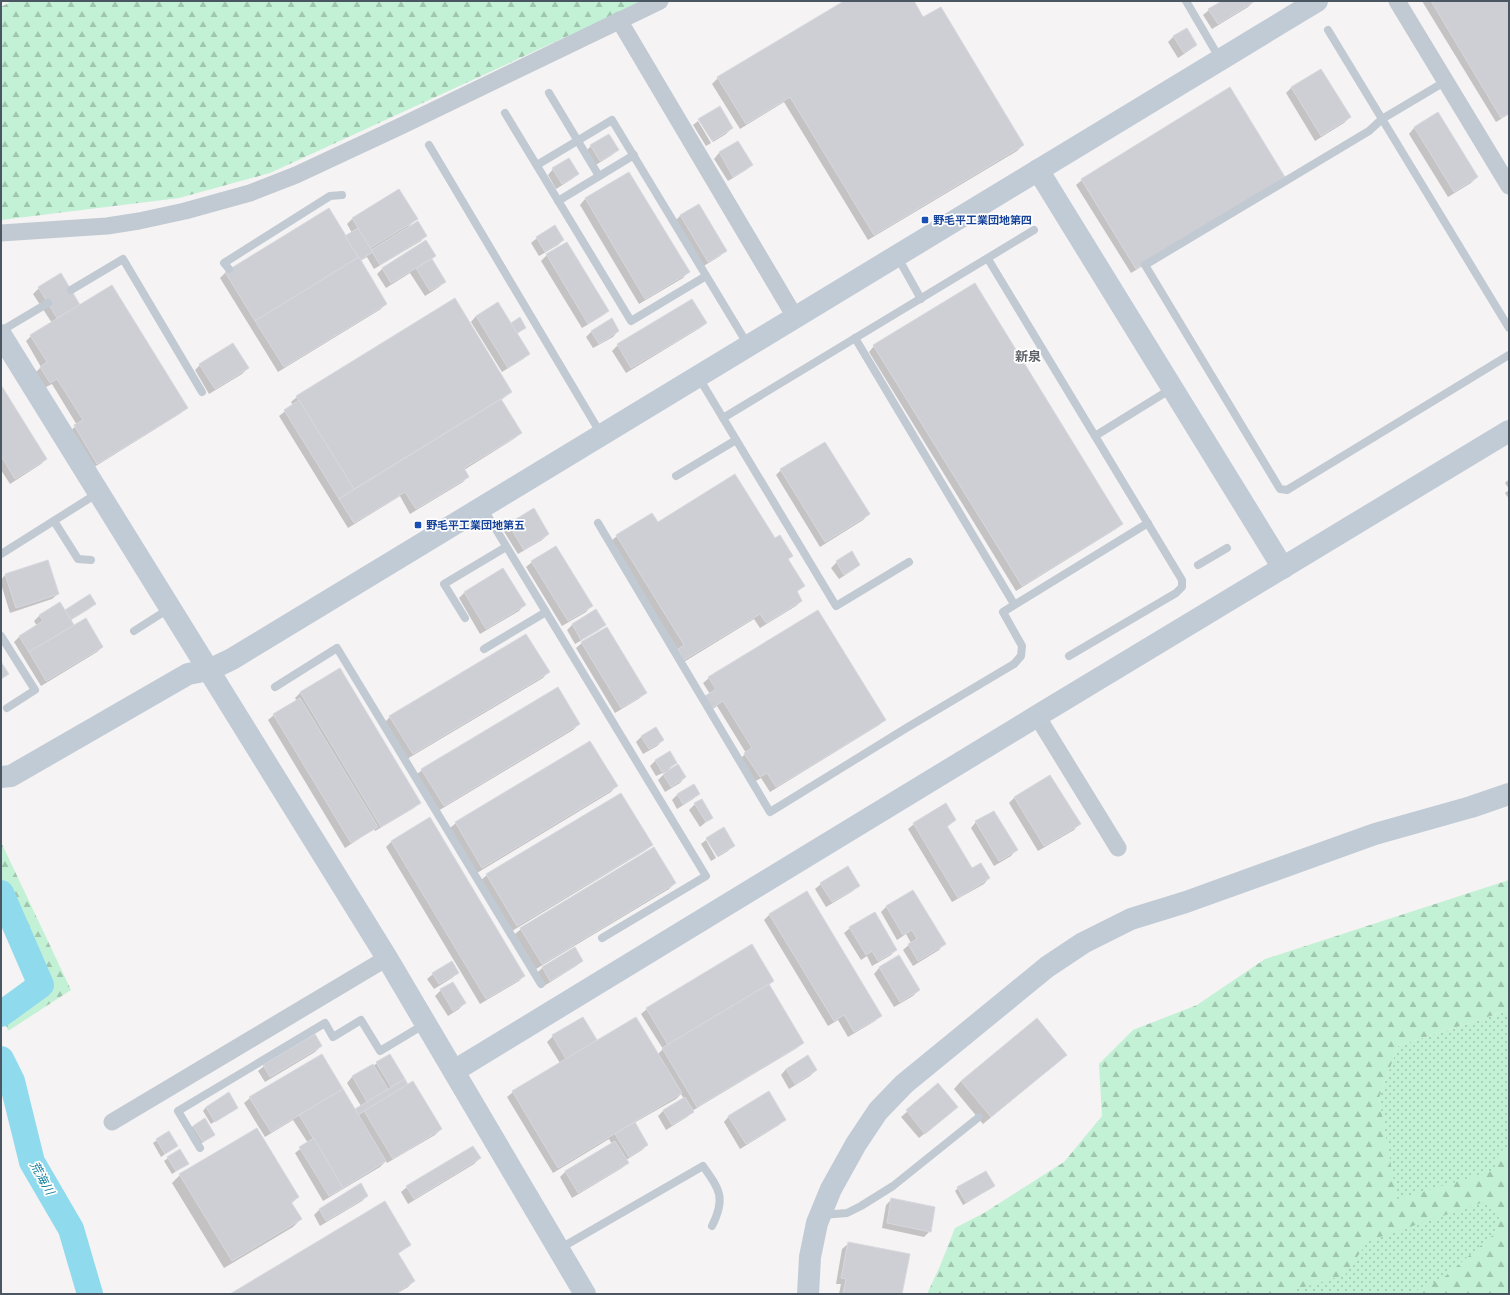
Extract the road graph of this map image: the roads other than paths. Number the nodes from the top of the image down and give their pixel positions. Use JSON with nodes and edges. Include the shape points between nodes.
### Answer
{"nodes":[{"id":1,"x":660,"y":1,"type":"edge"},
{"id":2,"x":1186,"y":1,"type":"edge"},
{"id":3,"x":1317,"y":1,"type":"edge"},
{"id":4,"x":1397,"y":1,"type":"edge"},
{"id":5,"x":619,"y":20,"type":"junction"},
{"id":6,"x":1328,"y":30,"type":"dead end"},
{"id":7,"x":1221,"y":59,"type":"junction"},
{"id":8,"x":1446,"y":81,"type":"junction"},
{"id":9,"x":549,"y":93,"type":"dead end"},
{"id":10,"x":505,"y":113,"type":"dead end"},
{"id":11,"x":1382,"y":119,"type":"junction"},
{"id":12,"x":578,"y":141,"type":"junction"},
{"id":13,"x":429,"y":145,"type":"dead end"},
{"id":14,"x":634,"y":155,"type":"junction"},
{"id":15,"x":536,"y":165,"type":"junction"},
{"id":16,"x":1038,"y":170,"type":"junction"},
{"id":17,"x":599,"y":176,"type":"junction"},
{"id":18,"x":1509,"y":186,"type":"edge"},
{"id":19,"x":342,"y":195,"type":"dead end"},
{"id":20,"x":558,"y":201,"type":"junction"},
{"id":21,"x":1034,"y":230,"type":"dead end"},
{"id":22,"x":1,"y":233,"type":"edge"},
{"id":23,"x":896,"y":256,"type":"junction"},
{"id":24,"x":988,"y":259,"type":"junction"},
{"id":25,"x":229,"y":269,"type":"dead end"},
{"id":26,"x":706,"y":276,"type":"junction"},
{"id":27,"x":71,"y":290,"type":"dead end"},
{"id":28,"x":921,"y":299,"type":"junction"},
{"id":29,"x":48,"y":303,"type":"dead end"},
{"id":30,"x":795,"y":317,"type":"junction"},
{"id":31,"x":1509,"y":328,"type":"edge"},
{"id":32,"x":1,"y":332,"type":"edge"},
{"id":33,"x":1,"y":335,"type":"edge"},
{"id":34,"x":855,"y":338,"type":"junction"},
{"id":35,"x":748,"y":345,"type":"junction"},
{"id":36,"x":1509,"y":355,"type":"edge"},
{"id":37,"x":698,"y":376,"type":"junction"},
{"id":38,"x":1172,"y":388,"type":"junction"},
{"id":39,"x":202,"y":392,"type":"dead end"},
{"id":40,"x":723,"y":418,"type":"junction"},
{"id":41,"x":1509,"y":431,"type":"edge"},
{"id":42,"x":602,"y":435,"type":"junction"},
{"id":43,"x":1095,"y":436,"type":"junction"},
{"id":44,"x":736,"y":440,"type":"junction"},
{"id":45,"x":676,"y":476,"type":"dead end"},
{"id":46,"x":99,"y":493,"type":"junction"},
{"id":47,"x":482,"y":507,"type":"junction"},
{"id":48,"x":54,"y":521,"type":"junction"},
{"id":49,"x":598,"y":523,"type":"dead end"},
{"id":50,"x":1148,"y":523,"type":"junction"},
{"id":51,"x":506,"y":547,"type":"junction"},
{"id":52,"x":1227,"y":548,"type":"dead end"},
{"id":53,"x":1,"y":554,"type":"edge"},
{"id":54,"x":91,"y":560,"type":"dead end"},
{"id":55,"x":909,"y":562,"type":"dead end"},
{"id":56,"x":1198,"y":565,"type":"dead end"},
{"id":57,"x":1283,"y":568,"type":"junction"},
{"id":58,"x":1014,"y":604,"type":"junction"},
{"id":59,"x":170,"y":608,"type":"junction"},
{"id":60,"x":546,"y":612,"type":"junction"},
{"id":61,"x":465,"y":618,"type":"dead end"},
{"id":62,"x":134,"y":631,"type":"dead end"},
{"id":63,"x":1,"y":636,"type":"edge"},
{"id":64,"x":484,"y":649,"type":"dead end"},
{"id":65,"x":1069,"y":656,"type":"dead end"},
{"id":66,"x":209,"y":670,"type":"junction"},
{"id":67,"x":274,"y":687,"type":"dead end"},
{"id":68,"x":7,"y":708,"type":"dead end"},
{"id":69,"x":1037,"y":716,"type":"junction"},
{"id":70,"x":1,"y":777,"type":"edge"},
{"id":71,"x":1509,"y":794,"type":"edge"},
{"id":72,"x":1118,"y":848,"type":"dead end"},
{"id":73,"x":602,"y":938,"type":"dead end"},
{"id":74,"x":387,"y":958,"type":"junction"},
{"id":75,"x":541,"y":984,"type":"dead end"},
{"id":76,"x":426,"y":1024,"type":"junction"},
{"id":77,"x":454,"y":1071,"type":"junction"},
{"id":78,"x":980,"y":1116,"type":"dead end"},
{"id":79,"x":112,"y":1122,"type":"dead end"},
{"id":80,"x":200,"y":1148,"type":"dead end"},
{"id":81,"x":821,"y":1214,"type":"junction"},
{"id":82,"x":712,"y":1226,"type":"dead end"},
{"id":83,"x":559,"y":1249,"type":"junction"},
{"id":84,"x":585,"y":1294,"type":"edge"},
{"id":85,"x":808,"y":1294,"type":"edge"}],
"edges":[{"from":1,"to":5,"type":"street"},
{"from":2,"to":7,"type":"lane"},
{"from":3,"to":7,"type":"street"},
{"from":4,"to":8,"type":"street"},
{"from":5,"to":22,"type":"street","via":[[401,126],[296,175],[250,193],[185,211],[108,226]]},
{"from":5,"to":30,"type":"street"},
{"from":6,"to":11,"type":"lane"},
{"from":7,"to":16,"type":"street"},
{"from":8,"to":11,"type":"lane"},
{"from":8,"to":18,"type":"street"},
{"from":9,"to":12,"type":"lane"},
{"from":10,"to":15,"type":"lane"},
{"from":11,"to":31,"type":"lane"},
{"from":11,"to":36,"type":"lane","via":[[1369,131],[1145,265],[1280,489],[1287,490]]},
{"from":12,"to":14,"type":"lane","via":[[612,120]]},
{"from":12,"to":15,"type":"lane"},
{"from":12,"to":17,"type":"lane"},
{"from":13,"to":42,"type":"lane"},
{"from":14,"to":17,"type":"lane"},
{"from":14,"to":26,"type":"lane"},
{"from":15,"to":20,"type":"lane"},
{"from":16,"to":23,"type":"street"},
{"from":16,"to":38,"type":"street"},
{"from":17,"to":20,"type":"lane"},
{"from":19,"to":25,"type":"lane","via":[[330,196],[224,263]]},
{"from":20,"to":26,"type":"lane","via":[[631,322]]},
{"from":21,"to":24,"type":"lane"},
{"from":23,"to":28,"type":"lane"},
{"from":23,"to":30,"type":"street"},
{"from":24,"to":28,"type":"lane"},
{"from":24,"to":43,"type":"lane"},
{"from":26,"to":35,"type":"lane"},
{"from":27,"to":39,"type":"lane","via":[[123,259]]},
{"from":28,"to":34,"type":"lane"},
{"from":29,"to":32,"type":"lane"},
{"from":30,"to":35,"type":"street"},
{"from":33,"to":46,"type":"street"},
{"from":34,"to":40,"type":"lane"},
{"from":34,"to":58,"type":"lane"},
{"from":35,"to":37,"type":"street"},
{"from":37,"to":40,"type":"lane"},
{"from":37,"to":42,"type":"street"},
{"from":38,"to":43,"type":"lane"},
{"from":38,"to":57,"type":"street"},
{"from":40,"to":44,"type":"lane"},
{"from":41,"to":57,"type":"street"},
{"from":42,"to":47,"type":"street"},
{"from":43,"to":50,"type":"lane"},
{"from":44,"to":45,"type":"lane"},
{"from":44,"to":55,"type":"lane","via":[[836,606]]},
{"from":46,"to":48,"type":"lane"},
{"from":46,"to":59,"type":"street"},
{"from":47,"to":51,"type":"lane"},
{"from":47,"to":66,"type":"street","via":[[232,659]]},
{"from":48,"to":53,"type":"lane"},
{"from":48,"to":54,"type":"lane","via":[[78,558]]},
{"from":49,"to":58,"type":"lane","via":[[770,812],[1014,664],[1021,656],[1022,646],[1003,612]]},
{"from":50,"to":58,"type":"lane"},
{"from":50,"to":65,"type":"lane","via":[[1182,580],[1182,587]]},
{"from":51,"to":60,"type":"lane"},
{"from":51,"to":61,"type":"lane","via":[[444,584]]},
{"from":52,"to":56,"type":"lane"},
{"from":57,"to":69,"type":"street"},
{"from":59,"to":62,"type":"lane"},
{"from":59,"to":66,"type":"street"},
{"from":60,"to":64,"type":"lane"},
{"from":60,"to":73,"type":"lane","via":[[706,876]]},
{"from":63,"to":68,"type":"lane","via":[[35,690]]},
{"from":66,"to":70,"type":"street","via":[[188,674],[11,776]]},
{"from":66,"to":74,"type":"street"},
{"from":67,"to":75,"type":"lane","via":[[337,648]]},
{"from":69,"to":72,"type":"street"},
{"from":69,"to":77,"type":"street"},
{"from":71,"to":81,"type":"street","via":[[1375,834],[1131,920],[1083,943],[1047,967],[904,1084],[878,1111],[856,1144],[831,1189]]},
{"from":74,"to":76,"type":"street"},
{"from":74,"to":79,"type":"street"},
{"from":76,"to":77,"type":"street"},
{"from":76,"to":80,"type":"lane","via":[[380,1051],[361,1020],[333,1037],[325,1023],[178,1111]]},
{"from":77,"to":83,"type":"street"},
{"from":78,"to":81,"type":"lane","via":[[892,1186],[862,1206],[847,1213]]},
{"from":81,"to":85,"type":"street","via":[[810,1257]]},
{"from":82,"to":83,"type":"lane","via":[[721,1200],[717,1185],[703,1166]]},
{"from":83,"to":84,"type":"street"}]}
